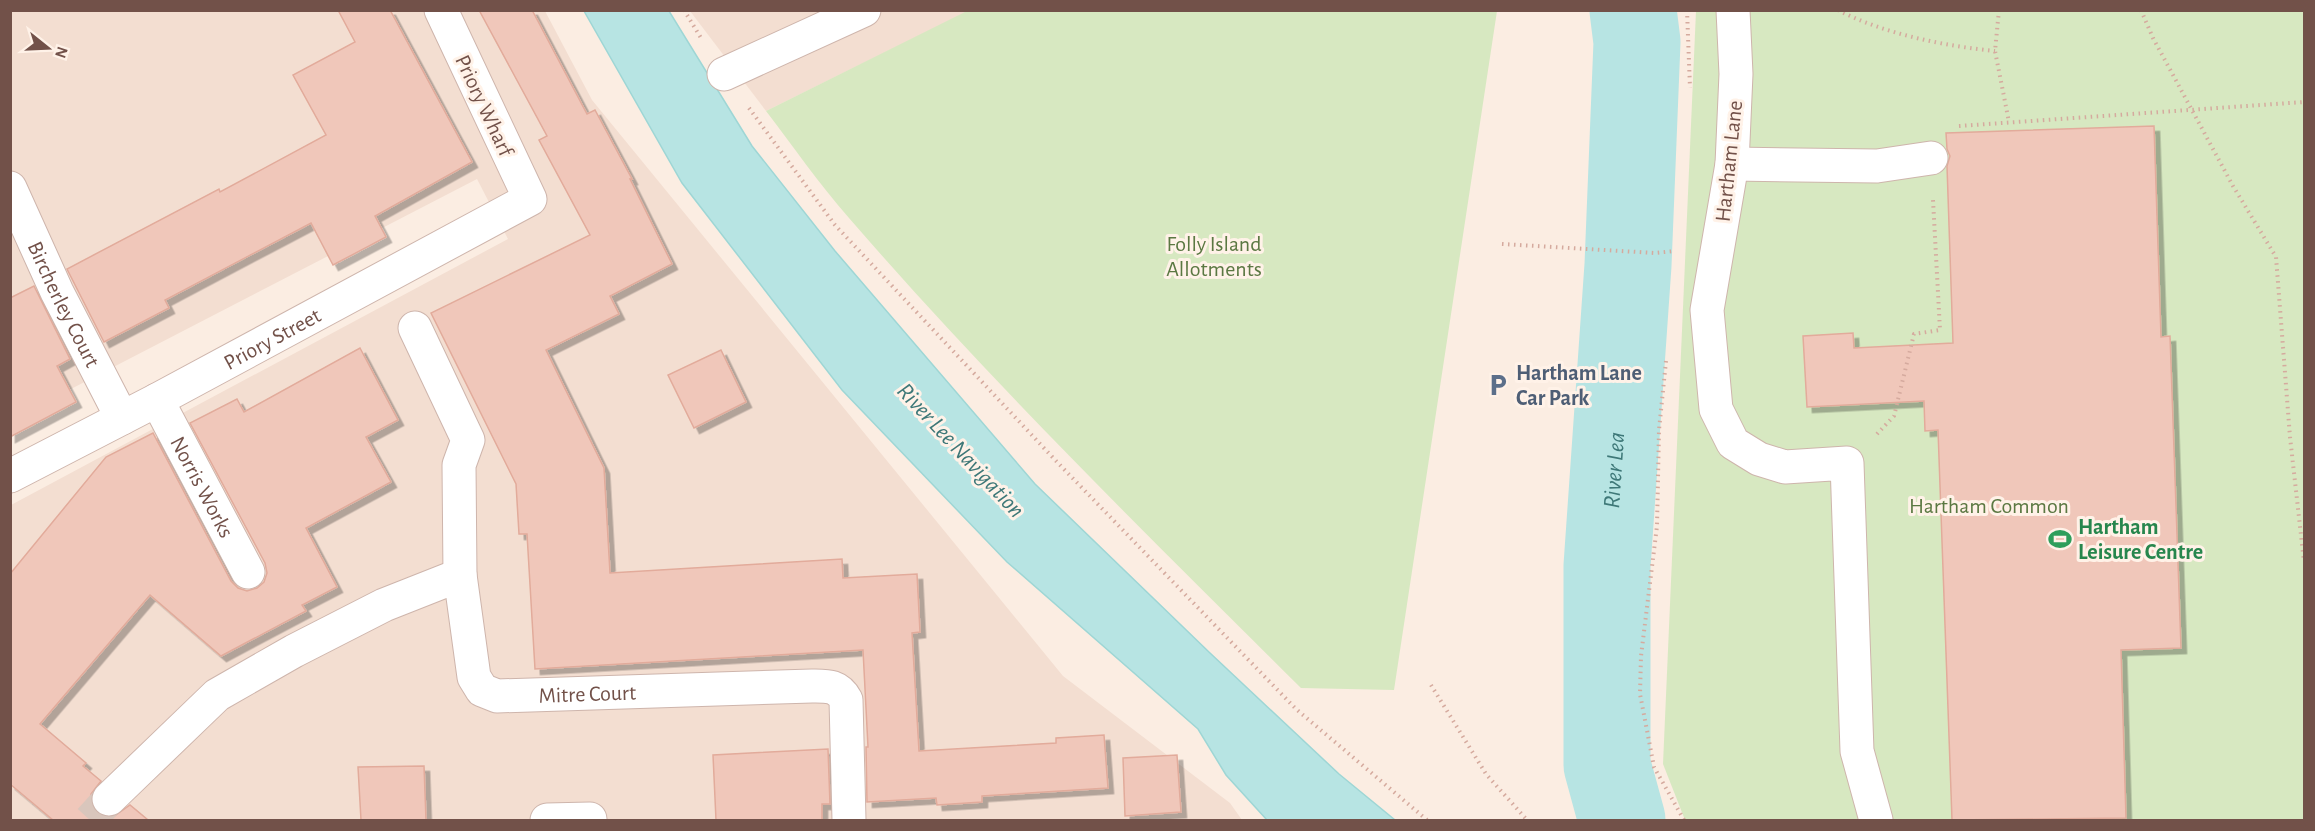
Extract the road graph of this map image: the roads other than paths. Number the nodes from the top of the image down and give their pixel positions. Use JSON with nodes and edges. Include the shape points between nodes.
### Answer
{"nodes":[{"id":1,"x":441,"y":10,"type":"edge"},
{"id":2,"x":864,"y":10,"type":"edge"},
{"id":3,"x":1734,"y":10,"type":"edge"},
{"id":4,"x":724,"y":74,"type":"road end"},
{"id":5,"x":1931,"y":158,"type":"road end"},
{"id":6,"x":1732,"y":164,"type":"junction"},
{"id":7,"x":10,"y":188,"type":"edge"},
{"id":8,"x":530,"y":199,"type":"joint"},
{"id":9,"x":415,"y":328,"type":"dead end"},
{"id":10,"x":157,"y":400,"type":"junction"},
{"id":11,"x":122,"y":417,"type":"junction"},
{"id":12,"x":10,"y":476,"type":"edge"},
{"id":13,"x":248,"y":572,"type":"dead end"},
{"id":14,"x":460,"y":575,"type":"junction"},
{"id":15,"x":109,"y":799,"type":"tunnel mouth"},
{"id":16,"x":590,"y":819,"type":"dead end"},
{"id":17,"x":547,"y":820,"type":"edge"},
{"id":18,"x":849,"y":820,"type":"edge"},
{"id":19,"x":1876,"y":820,"type":"edge"}],
"edges":[{"from":1,"to":8,"type":"street","name":"Priory Wharf"},
{"from":2,"to":4,"type":"street"},
{"from":3,"to":6,"type":"street","name":"Hartham Lane"},
{"from":5,"to":6,"type":"street","via":[[1876,166]]},
{"from":6,"to":19,"type":"street","name":"Hartham Lane","via":[[1707,310],[1716,409],[1733,443],[1759,459],[1785,467],[1847,463],[1857,751]]},
{"from":7,"to":11,"type":"street","name":"Bircherley Court","via":[[57,292]]},
{"from":8,"to":10,"type":"street","name":"Priory Street"},
{"from":9,"to":14,"type":"street","name":"Mitre Court","via":[[468,440],[459,465]]},
{"from":10,"to":11,"type":"street","name":"Priory Street"},
{"from":10,"to":13,"type":"street","name":"Norris Works"},
{"from":11,"to":12,"type":"street","name":"Priory Street"},
{"from":14,"to":15,"type":"street","via":[[384,605],[217,695]]},
{"from":14,"to":18,"type":"street","name":"Mitre Court","via":[[474,677],[482,690],[497,696],[812,686],[834,687],[842,692],[846,700]]},
{"from":16,"to":17,"type":"street"}]}
